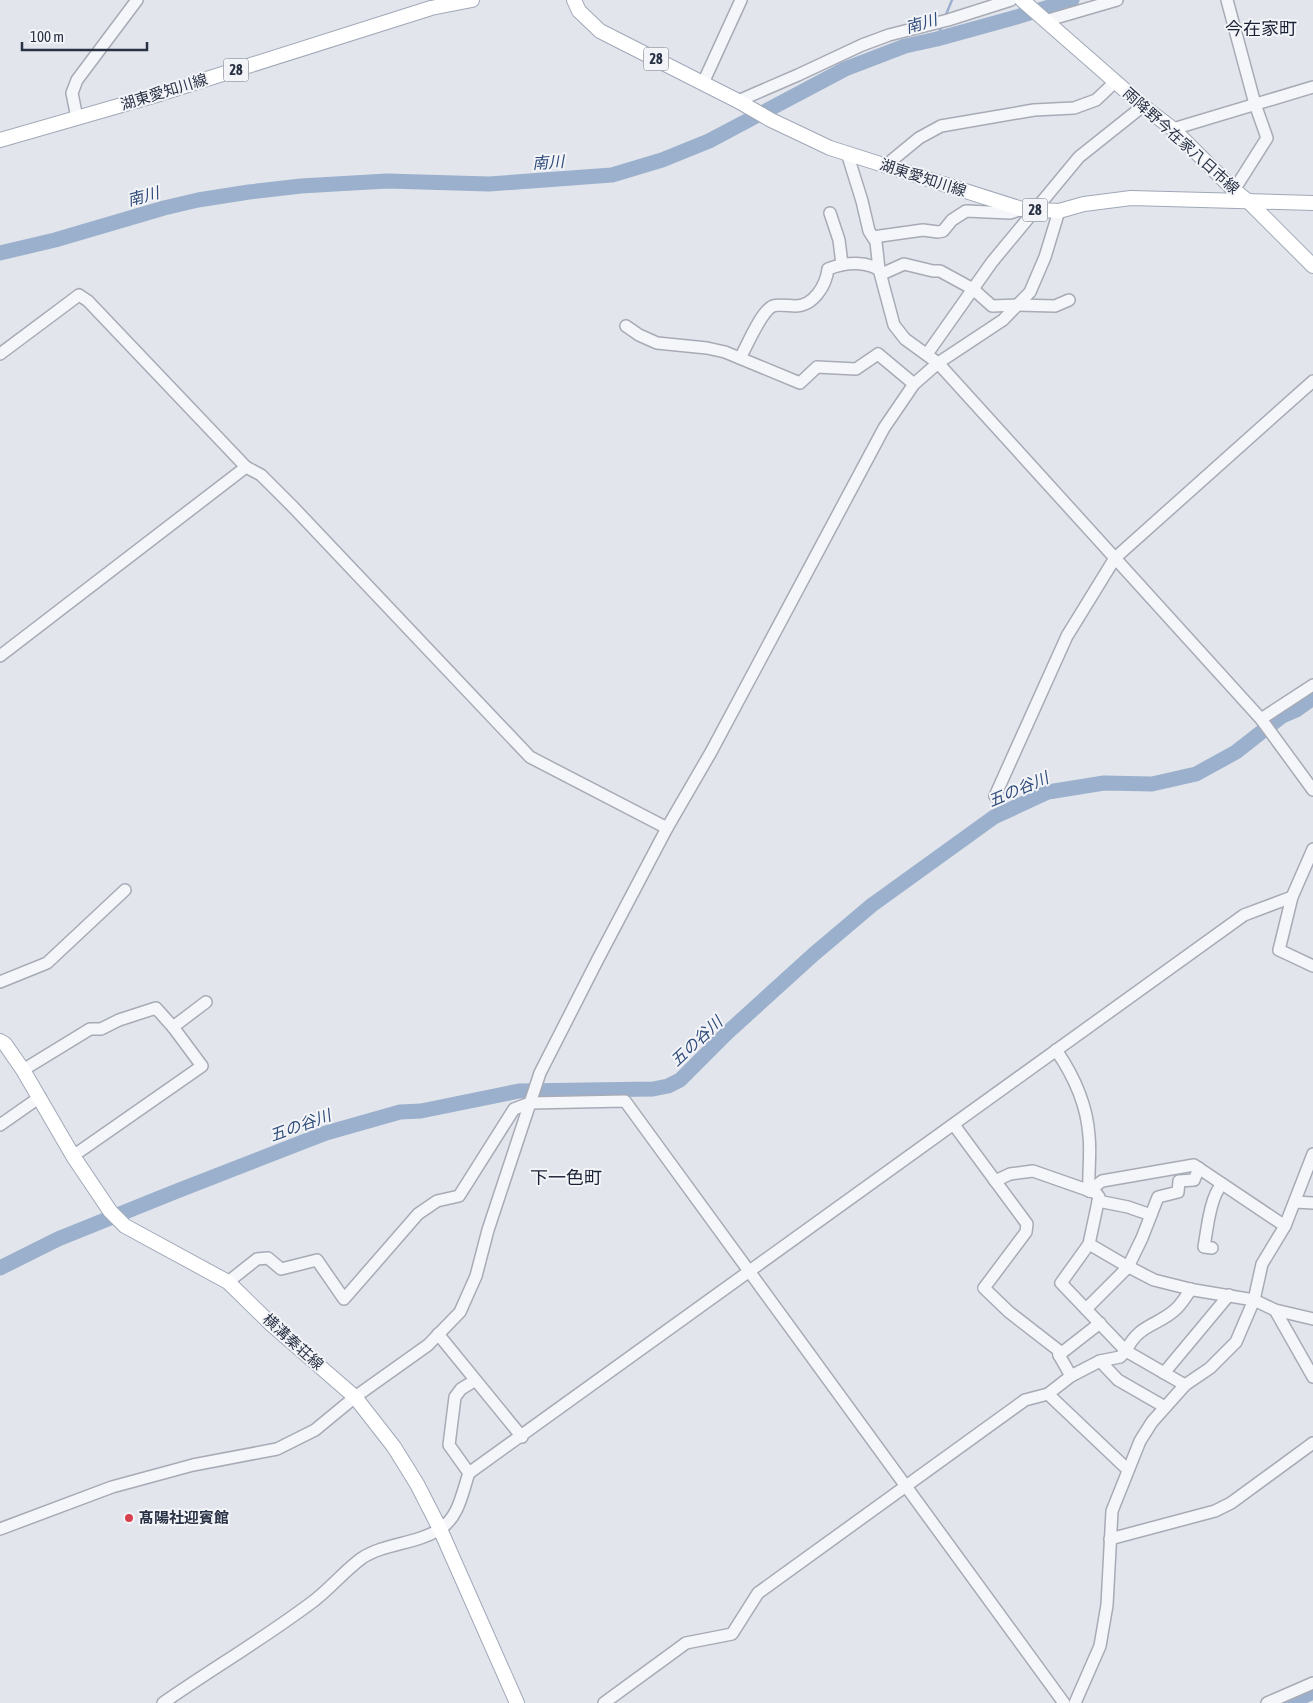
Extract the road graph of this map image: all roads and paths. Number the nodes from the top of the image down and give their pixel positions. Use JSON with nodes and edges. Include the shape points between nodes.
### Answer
{"nodes":[{"id":1,"x":137,"y":0,"type":"edge"},
{"id":2,"x":472,"y":0,"type":"edge"},
{"id":3,"x":574,"y":0,"type":"edge"},
{"id":4,"x":741,"y":0,"type":"edge"},
{"id":5,"x":1012,"y":0,"type":"edge"},
{"id":6,"x":1117,"y":0,"type":"edge"},
{"id":7,"x":1227,"y":0,"type":"edge"},
{"id":8,"x":1024,"y":2,"type":"edge"},
{"id":9,"x":1044,"y":21,"type":"junction"},
{"id":10,"x":1116,"y":81,"type":"junction"},
{"id":11,"x":703,"y":83,"type":"junction"},
{"id":12,"x":1313,"y":87,"type":"edge"},
{"id":13,"x":743,"y":104,"type":"junction"},
{"id":14,"x":1255,"y":104,"type":"junction"},
{"id":15,"x":1143,"y":106,"type":"junction"},
{"id":16,"x":77,"y":118,"type":"junction"},
{"id":17,"x":1173,"y":129,"type":"junction"},
{"id":18,"x":0,"y":140,"type":"edge"},
{"id":19,"x":847,"y":153,"type":"junction"},
{"id":20,"x":886,"y":166,"type":"junction"},
{"id":21,"x":1234,"y":190,"type":"junction"},
{"id":22,"x":1250,"y":202,"type":"junction"},
{"id":23,"x":1313,"y":203,"type":"edge"},
{"id":24,"x":1029,"y":210,"type":"junction"},
{"id":25,"x":1059,"y":211,"type":"junction"},
{"id":26,"x":830,"y":213,"type":"dead end"},
{"id":27,"x":873,"y":237,"type":"junction"},
{"id":28,"x":842,"y":264,"type":"junction"},
{"id":29,"x":1313,"y":266,"type":"edge"},
{"id":30,"x":879,"y":269,"type":"junction"},
{"id":31,"x":972,"y":289,"type":"junction"},
{"id":32,"x":1069,"y":300,"type":"dead end"},
{"id":33,"x":1018,"y":304,"type":"junction"},
{"id":34,"x":626,"y":326,"type":"dead end"},
{"id":35,"x":0,"y":354,"type":"edge"},
{"id":36,"x":927,"y":354,"type":"junction"},
{"id":37,"x":740,"y":358,"type":"junction"},
{"id":38,"x":938,"y":363,"type":"junction"},
{"id":39,"x":1313,"y":381,"type":"edge"},
{"id":40,"x":914,"y":384,"type":"junction"},
{"id":41,"x":246,"y":467,"type":"junction"},
{"id":42,"x":1116,"y":558,"type":"junction"},
{"id":43,"x":0,"y":656,"type":"edge"},
{"id":44,"x":1313,"y":684,"type":"edge"},
{"id":45,"x":1261,"y":719,"type":"junction"},
{"id":46,"x":1313,"y":790,"type":"edge"},
{"id":47,"x":995,"y":796,"type":"dead end"},
{"id":48,"x":667,"y":828,"type":"junction"},
{"id":49,"x":1313,"y":850,"type":"edge"},
{"id":50,"x":125,"y":890,"type":"dead end"},
{"id":51,"x":1292,"y":897,"type":"junction"},
{"id":52,"x":1313,"y":966,"type":"edge"},
{"id":53,"x":0,"y":982,"type":"edge"},
{"id":54,"x":206,"y":1002,"type":"dead end"},
{"id":55,"x":174,"y":1027,"type":"junction"},
{"id":56,"x":0,"y":1041,"type":"edge"},
{"id":57,"x":1056,"y":1050,"type":"junction"},
{"id":58,"x":23,"y":1070,"type":"junction"},
{"id":59,"x":40,"y":1097,"type":"junction"},
{"id":60,"x":530,"y":1103,"type":"junction"},
{"id":61,"x":0,"y":1125,"type":"edge"},
{"id":62,"x":954,"y":1125,"type":"junction"},
{"id":63,"x":1313,"y":1154,"type":"edge"},
{"id":64,"x":73,"y":1156,"type":"junction"},
{"id":65,"x":1199,"y":1168,"type":"junction"},
{"id":66,"x":996,"y":1181,"type":"junction"},
{"id":67,"x":1222,"y":1184,"type":"junction"},
{"id":68,"x":1089,"y":1191,"type":"junction"},
{"id":69,"x":1098,"y":1201,"type":"junction"},
{"id":70,"x":1295,"y":1202,"type":"junction"},
{"id":71,"x":1313,"y":1203,"type":"edge"},
{"id":72,"x":1151,"y":1215,"type":"junction"},
{"id":73,"x":1285,"y":1226,"type":"junction"},
{"id":74,"x":1089,"y":1244,"type":"junction"},
{"id":75,"x":1212,"y":1248,"type":"dead end"},
{"id":76,"x":1128,"y":1267,"type":"junction"},
{"id":77,"x":749,"y":1272,"type":"junction"},
{"id":78,"x":228,"y":1282,"type":"junction"},
{"id":79,"x":1191,"y":1289,"type":"junction"},
{"id":80,"x":1229,"y":1295,"type":"junction"},
{"id":81,"x":1254,"y":1300,"type":"junction"},
{"id":82,"x":1086,"y":1309,"type":"junction"},
{"id":83,"x":1275,"y":1310,"type":"junction"},
{"id":84,"x":1313,"y":1319,"type":"edge"},
{"id":85,"x":1100,"y":1323,"type":"junction"},
{"id":86,"x":438,"y":1334,"type":"junction"},
{"id":87,"x":1126,"y":1351,"type":"junction"},
{"id":88,"x":1059,"y":1355,"type":"junction"},
{"id":89,"x":1100,"y":1361,"type":"junction"},
{"id":90,"x":1164,"y":1373,"type":"junction"},
{"id":91,"x":1071,"y":1376,"type":"junction"},
{"id":92,"x":1313,"y":1378,"type":"edge"},
{"id":93,"x":474,"y":1381,"type":"junction"},
{"id":94,"x":1184,"y":1385,"type":"junction"},
{"id":95,"x":1048,"y":1394,"type":"junction"},
{"id":96,"x":355,"y":1397,"type":"junction"},
{"id":97,"x":1165,"y":1407,"type":"junction"},
{"id":98,"x":522,"y":1437,"type":"junction"},
{"id":99,"x":1313,"y":1443,"type":"edge"},
{"id":100,"x":1127,"y":1469,"type":"junction"},
{"id":101,"x":469,"y":1474,"type":"junction"},
{"id":102,"x":906,"y":1486,"type":"junction"},
{"id":103,"x":0,"y":1529,"type":"edge"},
{"id":104,"x":440,"y":1529,"type":"junction"},
{"id":105,"x":1110,"y":1539,"type":"junction"},
{"id":106,"x":1313,"y":1683,"type":"edge"},
{"id":107,"x":163,"y":1703,"type":"edge"},
{"id":108,"x":517,"y":1703,"type":"edge"},
{"id":109,"x":604,"y":1703,"type":"edge"},
{"id":110,"x":1064,"y":1703,"type":"edge"},
{"id":111,"x":1075,"y":1703,"type":"edge"},
{"id":112,"x":1267,"y":1703,"type":"edge"}],
"edges":[{"from":1,"to":16,"type":"street","via":[[77,80],[72,93]]},
{"from":2,"to":16,"type":"main road","name":"湖東愛知川線","number":"28","via":[[431,8]]},
{"from":3,"to":11,"type":"main road","name":"湖東愛知川線","number":"28","via":[[579,11],[600,31]]},
{"from":4,"to":11,"type":"street"},
{"from":5,"to":13,"type":"street","via":[[862,45]]},
{"from":6,"to":9,"type":"street"},
{"from":7,"to":14,"type":"street"},
{"from":8,"to":9,"type":"main road","name":"雨降野今在家八日市線"},
{"from":9,"to":10,"type":"main road","name":"雨降野今在家八日市線"},
{"from":10,"to":15,"type":"main road","name":"雨降野今在家八日市線"},
{"from":10,"to":20,"type":"street","via":[[1096,100],[1074,108],[1034,110],[941,126],[919,138]]},
{"from":11,"to":13,"type":"main road","name":"湖東愛知川線","number":"28"},
{"from":12,"to":14,"type":"street"},
{"from":13,"to":19,"type":"main road","name":"湖東愛知川線","number":"28","via":[[830,148]]},
{"from":14,"to":17,"type":"street"},
{"from":14,"to":21,"type":"street","via":[[1267,138]]},
{"from":15,"to":17,"type":"main road","name":"雨降野今在家八日市線"},
{"from":15,"to":24,"type":"street","via":[[1079,156]]},
{"from":16,"to":18,"type":"main road","name":"湖東愛知川線","number":"28"},
{"from":17,"to":21,"type":"main road","name":"雨降野今在家八日市線"},
{"from":19,"to":20,"type":"main road","name":"湖東愛知川線","number":"28"},
{"from":19,"to":27,"type":"street"},
{"from":20,"to":24,"type":"main road","name":"湖東愛知川線","number":"28"},
{"from":21,"to":22,"type":"main road","name":"雨降野今在家八日市線"},
{"from":22,"to":23,"type":"main road","name":"湖東愛知川線","number":"28"},
{"from":22,"to":25,"type":"main road","name":"湖東愛知川線","number":"28","via":[[1131,198]]},
{"from":22,"to":29,"type":"main road","name":"雨降野今在家八日市線"},
{"from":24,"to":25,"type":"main road","name":"湖東愛知川線","number":"28"},
{"from":24,"to":27,"type":"street","via":[[1010,213],[966,211],[938,232],[923,230]]},
{"from":24,"to":31,"type":"street"},
{"from":25,"to":33,"type":"street","via":[[1039,273],[1030,292]]},
{"from":26,"to":28,"type":"street","via":[[839,240]]},
{"from":27,"to":30,"type":"street"},
{"from":28,"to":30,"type":"street","via":[[868,264]]},
{"from":28,"to":37,"type":"street","via":[[828,269],[817,296],[807,304],[774,306],[765,312]]},
{"from":30,"to":31,"type":"street","via":[[884,272],[904,264],[940,270]]},
{"from":30,"to":36,"type":"street","via":[[894,325],[905,339]]},
{"from":31,"to":33,"type":"street","via":[[992,306]]},
{"from":31,"to":36,"type":"street"},
{"from":32,"to":33,"type":"street","via":[[1055,306]]},
{"from":33,"to":38,"type":"street","via":[[989,330]]},
{"from":34,"to":37,"type":"street","via":[[656,343],[707,348]]},
{"from":35,"to":41,"type":"street","via":[[79,296],[88,301]]},
{"from":36,"to":38,"type":"street"},
{"from":37,"to":40,"type":"street","via":[[800,383],[816,368],[856,369],[878,354]]},
{"from":38,"to":40,"type":"street"},
{"from":38,"to":42,"type":"street"},
{"from":39,"to":42,"type":"street"},
{"from":40,"to":48,"type":"street","via":[[884,428]]},
{"from":41,"to":43,"type":"street"},
{"from":41,"to":48,"type":"street","via":[[261,475],[274,488],[530,757]]},
{"from":42,"to":45,"type":"street"},
{"from":42,"to":47,"type":"street","via":[[1067,636]]},
{"from":44,"to":45,"type":"street"},
{"from":45,"to":46,"type":"street"},
{"from":48,"to":60,"type":"street","via":[[540,1073]]},
{"from":49,"to":51,"type":"street"},
{"from":50,"to":53,"type":"street","via":[[48,963]]},
{"from":51,"to":52,"type":"street","via":[[1279,950]]},
{"from":51,"to":57,"type":"street","via":[[1244,915]]},
{"from":54,"to":55,"type":"street"},
{"from":55,"to":58,"type":"street","via":[[156,1008],[101,1029],[90,1029]]},
{"from":55,"to":64,"type":"street","via":[[202,1066]]},
{"from":56,"to":58,"type":"main road","name":"横溝秦荘線"},
{"from":57,"to":62,"type":"street"},
{"from":57,"to":68,"type":"street","via":[[1083,1101],[1089,1136]]},
{"from":58,"to":59,"type":"main road","name":"横溝秦荘線"},
{"from":59,"to":61,"type":"street"},
{"from":59,"to":64,"type":"main road","name":"横溝秦荘線"},
{"from":60,"to":77,"type":"street","via":[[625,1101]]},
{"from":60,"to":78,"type":"street","via":[[514,1109],[459,1196],[437,1201],[418,1214],[344,1299],[317,1260],[281,1269],[268,1258],[257,1259]]},
{"from":60,"to":86,"type":"street","via":[[476,1276],[460,1312]]},
{"from":62,"to":66,"type":"street"},
{"from":62,"to":77,"type":"street"},
{"from":63,"to":70,"type":"street"},
{"from":64,"to":78,"type":"main road","name":"横溝秦荘線","via":[[110,1211],[125,1226]]},
{"from":65,"to":67,"type":"street"},
{"from":65,"to":68,"type":"street","via":[[1194,1165],[1102,1181]]},
{"from":65,"to":72,"type":"street","via":[[1194,1180],[1180,1182],[1178,1192],[1158,1196]]},
{"from":66,"to":68,"type":"street","via":[[1010,1174],[1033,1171]]},
{"from":66,"to":88,"type":"street","via":[[1027,1224],[1026,1232],[984,1288],[1058,1350]]},
{"from":67,"to":73,"type":"street"},
{"from":67,"to":75,"type":"street","via":[[1209,1219],[1204,1247]]},
{"from":68,"to":69,"type":"street","via":[[1096,1193]]},
{"from":69,"to":72,"type":"street"},
{"from":69,"to":74,"type":"street"},
{"from":70,"to":71,"type":"street"},
{"from":70,"to":73,"type":"street"},
{"from":72,"to":76,"type":"street"},
{"from":73,"to":81,"type":"street","via":[[1262,1264]]},
{"from":74,"to":76,"type":"street"},
{"from":74,"to":82,"type":"street","via":[[1062,1284]]},
{"from":76,"to":79,"type":"street","via":[[1154,1280]]},
{"from":76,"to":82,"type":"street"},
{"from":77,"to":98,"type":"street"},
{"from":77,"to":102,"type":"street"},
{"from":78,"to":96,"type":"main road","name":"横溝秦荘線"},
{"from":79,"to":80,"type":"street"},
{"from":79,"to":87,"type":"street","via":[[1177,1309],[1145,1328],[1131,1340]]},
{"from":80,"to":81,"type":"street"},
{"from":80,"to":90,"type":"street"},
{"from":81,"to":83,"type":"street"},
{"from":81,"to":94,"type":"street","via":[[1236,1342],[1210,1368]]},
{"from":82,"to":85,"type":"street"},
{"from":83,"to":84,"type":"street"},
{"from":83,"to":92,"type":"street"},
{"from":85,"to":87,"type":"street"},
{"from":85,"to":88,"type":"street"},
{"from":86,"to":93,"type":"street"},
{"from":86,"to":96,"type":"street","via":[[428,1345]]},
{"from":87,"to":89,"type":"street","via":[[1120,1357]]},
{"from":87,"to":90,"type":"street"},
{"from":88,"to":91,"type":"street"},
{"from":89,"to":91,"type":"street"},
{"from":89,"to":97,"type":"street","via":[[1118,1380]]},
{"from":90,"to":94,"type":"street"},
{"from":91,"to":95,"type":"street"},
{"from":93,"to":98,"type":"street"},
{"from":93,"to":101,"type":"street","via":[[455,1397],[449,1445]]},
{"from":94,"to":97,"type":"street"},
{"from":95,"to":100,"type":"street"},
{"from":95,"to":102,"type":"street","via":[[1025,1400]]},
{"from":96,"to":103,"type":"street","via":[[315,1430],[277,1449],[203,1463],[112,1487]]},
{"from":96,"to":104,"type":"main road","name":"横溝秦荘線","via":[[394,1446]]},
{"from":97,"to":100,"type":"street","via":[[1140,1441]]},
{"from":98,"to":101,"type":"street"},
{"from":99,"to":105,"type":"street","via":[[1215,1511]]},
{"from":100,"to":105,"type":"street","via":[[1112,1512]]},
{"from":101,"to":104,"type":"street","via":[[455,1515]]},
{"from":102,"to":109,"type":"street","via":[[758,1593],[732,1634],[686,1643]]},
{"from":102,"to":110,"type":"street"},
{"from":104,"to":107,"type":"street","via":[[363,1558],[313,1602],[258,1642]]},
{"from":104,"to":108,"type":"main road","name":"横溝秦荘線"},
{"from":105,"to":111,"type":"street","via":[[1108,1605],[1100,1646]]},
{"from":106,"to":112,"type":"street"}]}
